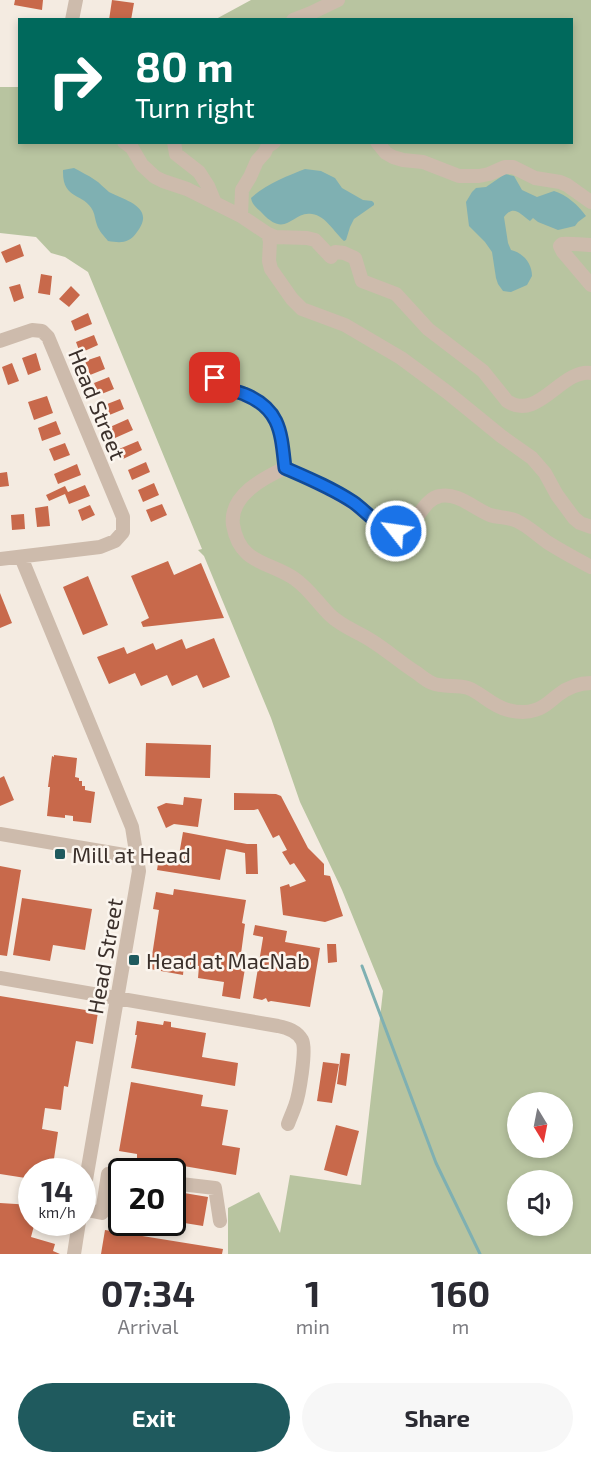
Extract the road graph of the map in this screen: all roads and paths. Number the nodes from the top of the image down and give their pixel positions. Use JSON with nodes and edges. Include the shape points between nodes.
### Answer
{"nodes":[{"id":1,"x":76,"y":0,"type":"edge"},
{"id":2,"x":338,"y":0,"type":"edge"},
{"id":3,"x":72,"y":18,"type":"edge"},
{"id":4,"x":298,"y":18,"type":"edge"},
{"id":5,"x":127,"y":144,"type":"edge"},
{"id":6,"x":174,"y":144,"type":"edge"},
{"id":7,"x":271,"y":144,"type":"edge"},
{"id":8,"x":379,"y":144,"type":"edge"},
{"id":9,"x":591,"y":202,"type":"edge"},
{"id":10,"x":215,"y":203,"type":"junction"},
{"id":11,"x":241,"y":216,"type":"junction"},
{"id":12,"x":268,"y":234,"type":"junction"},
{"id":13,"x":591,"y":245,"type":"edge"},
{"id":14,"x":591,"y":285,"type":"edge"},
{"id":15,"x":1,"y":337,"type":"edge"},
{"id":16,"x":591,"y":373,"type":"edge"},
{"id":17,"x":221,"y":386,"type":"dead end"},
{"id":18,"x":282,"y":465,"type":"junction"},
{"id":19,"x":591,"y":527,"type":"edge"},
{"id":20,"x":21,"y":557,"type":"junction"},
{"id":21,"x":0,"y":559,"type":"edge"},
{"id":22,"x":591,"y":567,"type":"edge"},
{"id":23,"x":591,"y":683,"type":"edge"},
{"id":24,"x":0,"y":834,"type":"edge"},
{"id":25,"x":136,"y":857,"type":"junction"},
{"id":26,"x":0,"y":978,"type":"edge"},
{"id":27,"x":118,"y":999,"type":"junction"},
{"id":28,"x":288,"y":1124,"type":"dead end"},
{"id":29,"x":90,"y":1158,"type":"edge"},
{"id":30,"x":186,"y":1185,"type":"edge"},
{"id":31,"x":108,"y":1195,"type":"edge"},
{"id":32,"x":96,"y":1212,"type":"edge"},
{"id":33,"x":220,"y":1221,"type":"dead end"},
{"id":34,"x":77,"y":1236,"type":"edge"},
{"id":35,"x":74,"y":1254,"type":"edge"}],
"edges":[{"from":1,"to":3,"type":"street"},
{"from":2,"to":4,"type":"street"},
{"from":5,"to":10,"type":"street","via":[[155,177]]},
{"from":6,"to":10,"type":"street","via":[[176,154],[199,172]]},
{"from":7,"to":11,"type":"street","via":[[256,161],[242,190]]},
{"from":8,"to":9,"type":"street","via":[[393,157],[423,162],[459,176],[479,176],[513,167],[535,178],[567,185]]},
{"from":10,"to":11,"type":"street"},
{"from":11,"to":12,"type":"street"},
{"from":12,"to":16,"type":"street","via":[[315,240],[332,257],[335,252],[355,258],[362,281],[396,294],[428,329],[483,371],[514,405],[535,403],[575,376]]},
{"from":12,"to":19,"type":"street","via":[[271,269],[302,309],[345,325],[401,358],[447,392],[532,458],[574,518]]},
{"from":13,"to":14,"type":"street","via":[[560,246]]},
{"from":15,"to":20,"type":"street","name":"Head Street","via":[[32,330],[42,331],[48,337],[123,517],[123,532],[115,541],[100,547]]},
{"from":17,"to":18,"type":"street","via":[[266,407],[280,433]]},
{"from":18,"to":22,"type":"street","via":[[338,493],[390,530],[401,531],[409,526],[432,499],[451,496],[491,515],[517,521]]},
{"from":18,"to":23,"type":"street","via":[[239,503],[233,522],[236,536],[251,558],[298,581],[337,621],[433,683],[467,688],[507,710],[537,710],[563,691]]},
{"from":20,"to":21,"type":"street"},
{"from":20,"to":25,"type":"street","name":"Head Street","via":[[132,827]]},
{"from":24,"to":25,"type":"street"},
{"from":25,"to":27,"type":"street","name":"Head Street","via":[[137,888]]},
{"from":26,"to":27,"type":"street"},
{"from":27,"to":28,"type":"street","via":[[290,1029],[303,1042],[304,1053],[297,1098]]},
{"from":27,"to":29,"type":"street","name":"Head Street"},
{"from":30,"to":33,"type":"street","via":[[215,1188]]},
{"from":31,"to":32,"type":"street","via":[[102,1213]]},
{"from":34,"to":35,"type":"street"}]}
